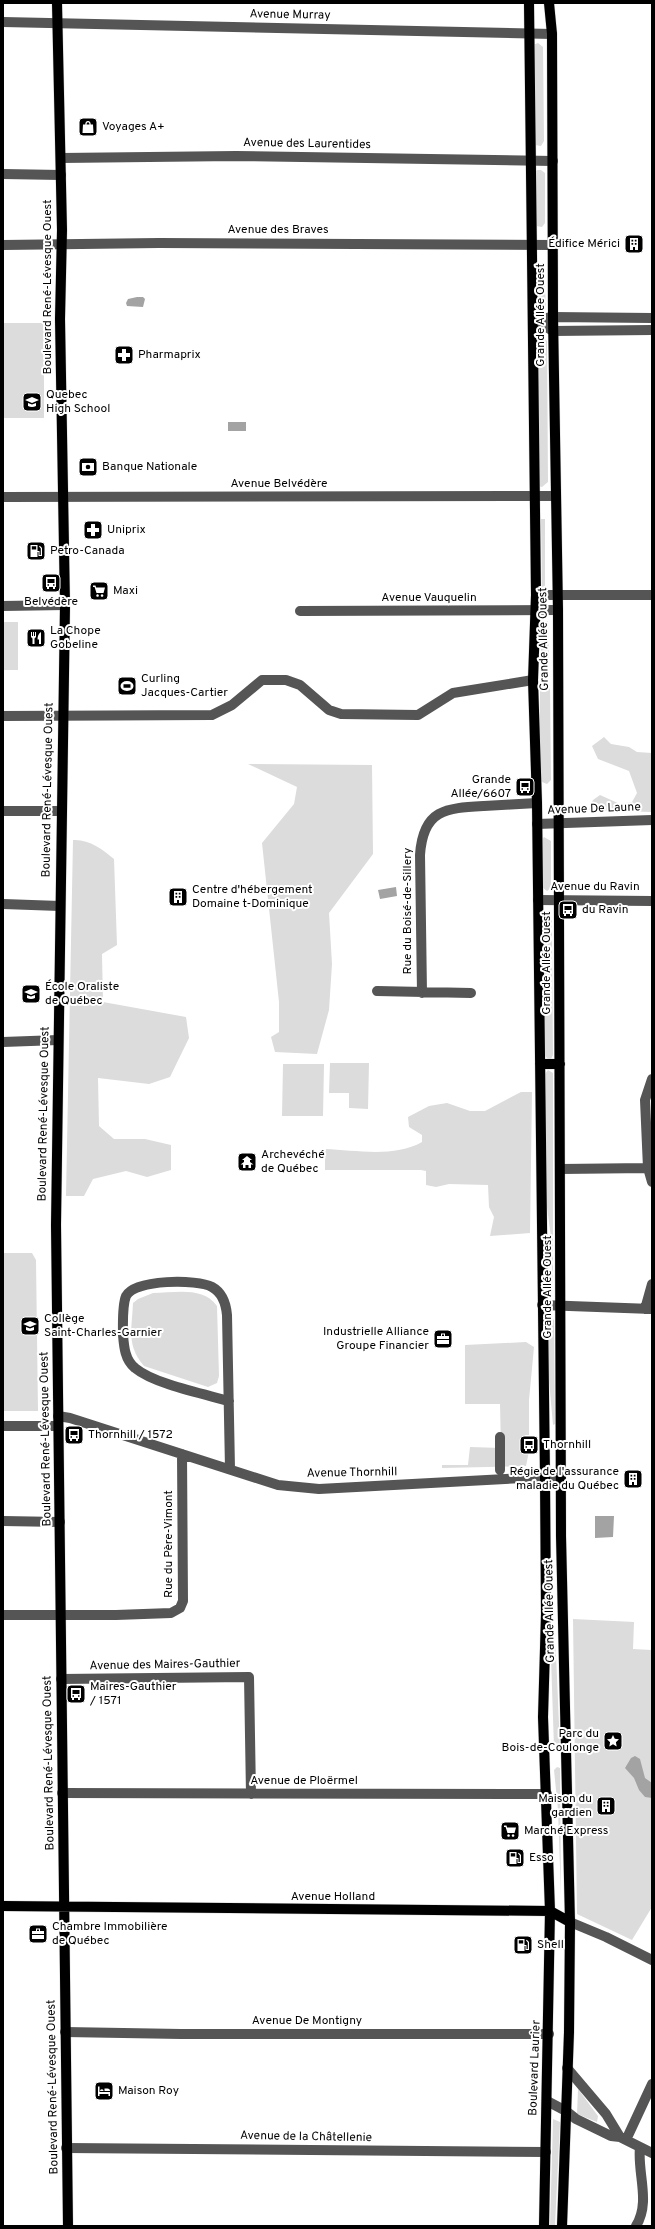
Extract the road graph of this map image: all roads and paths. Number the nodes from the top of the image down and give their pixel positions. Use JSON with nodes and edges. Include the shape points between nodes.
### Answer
{"nodes":[{"id":1,"x":57,"y":3,"type":"edge"},
{"id":2,"x":529,"y":3,"type":"edge"},
{"id":3,"x":549,"y":3,"type":"edge"},
{"id":4,"x":3,"y":22,"type":"edge"},
{"id":5,"x":57,"y":22,"type":"junction"},
{"id":6,"x":530,"y":34,"type":"junction"},
{"id":7,"x":552,"y":34,"type":"junction"},
{"id":8,"x":61,"y":158,"type":"junction"},
{"id":9,"x":530,"y":160,"type":"junction"},
{"id":10,"x":553,"y":161,"type":"junction"},
{"id":11,"x":3,"y":174,"type":"edge"},
{"id":12,"x":61,"y":174,"type":"junction"},
{"id":13,"x":3,"y":245,"type":"edge"},
{"id":14,"x":62,"y":245,"type":"junction"},
{"id":15,"x":531,"y":245,"type":"junction"},
{"id":16,"x":553,"y":245,"type":"junction"},
{"id":17,"x":553,"y":317,"type":"junction"},
{"id":18,"x":652,"y":318,"type":"edge"},
{"id":19,"x":534,"y":320,"type":"junction"},
{"id":20,"x":652,"y":330,"type":"edge"},
{"id":21,"x":553,"y":331,"type":"junction"},
{"id":22,"x":555,"y":496,"type":"junction"},
{"id":23,"x":3,"y":497,"type":"edge"},
{"id":24,"x":534,"y":497,"type":"junction"},
{"id":25,"x":63,"y":498,"type":"junction"},
{"id":26,"x":536,"y":595,"type":"junction"},
{"id":27,"x":557,"y":595,"type":"junction"},
{"id":28,"x":652,"y":595,"type":"edge"},
{"id":29,"x":65,"y":605,"type":"junction"},
{"id":30,"x":3,"y":606,"type":"edge"},
{"id":31,"x":558,"y":610,"type":"junction"},
{"id":32,"x":300,"y":611,"type":"dead end"},
{"id":33,"x":535,"y":611,"type":"junction"},
{"id":34,"x":533,"y":680,"type":"junction"},
{"id":35,"x":62,"y":715,"type":"junction"},
{"id":36,"x":3,"y":716,"type":"edge"},
{"id":37,"x":537,"y":802,"type":"junction"},
{"id":38,"x":3,"y":811,"type":"edge"},
{"id":39,"x":61,"y":811,"type":"junction"},
{"id":40,"x":652,"y":820,"type":"edge"},
{"id":41,"x":558,"y":822,"type":"junction"},
{"id":42,"x":537,"y":824,"type":"junction"},
{"id":43,"x":538,"y":900,"type":"junction"},
{"id":44,"x":560,"y":900,"type":"junction"},
{"id":45,"x":652,"y":901,"type":"edge"},
{"id":46,"x":3,"y":904,"type":"edge"},
{"id":47,"x":60,"y":906,"type":"junction"},
{"id":48,"x":377,"y":991,"type":"dead end"},
{"id":49,"x":422,"y":993,"type":"junction"},
{"id":50,"x":471,"y":993,"type":"dead end"},
{"id":51,"x":58,"y":1040,"type":"junction"},
{"id":52,"x":3,"y":1042,"type":"edge"},
{"id":53,"x":540,"y":1064,"type":"junction"},
{"id":54,"x":560,"y":1064,"type":"junction"},
{"id":55,"x":652,"y":1079,"type":"edge"},
{"id":56,"x":561,"y":1168,"type":"junction"},
{"id":57,"x":648,"y":1168,"type":"junction"},
{"id":58,"x":652,"y":1182,"type":"edge"},
{"id":59,"x":652,"y":1284,"type":"edge"},
{"id":60,"x":561,"y":1305,"type":"junction"},
{"id":61,"x":542,"y":1306,"type":"junction"},
{"id":62,"x":648,"y":1309,"type":"edge"},
{"id":63,"x":229,"y":1401,"type":"junction"},
{"id":64,"x":58,"y":1421,"type":"junction"},
{"id":65,"x":3,"y":1426,"type":"edge"},
{"id":66,"x":500,"y":1437,"type":"dead end"},
{"id":67,"x":182,"y":1454,"type":"junction"},
{"id":68,"x":230,"y":1469,"type":"junction"},
{"id":69,"x":500,"y":1470,"type":"dead end"},
{"id":70,"x":561,"y":1476,"type":"junction"},
{"id":71,"x":545,"y":1477,"type":"junction"},
{"id":72,"x":3,"y":1521,"type":"edge"},
{"id":73,"x":60,"y":1522,"type":"junction"},
{"id":74,"x":3,"y":1615,"type":"edge"},
{"id":75,"x":60,"y":1615,"type":"junction"},
{"id":76,"x":61,"y":1679,"type":"junction"},
{"id":77,"x":62,"y":1793,"type":"junction"},
{"id":78,"x":251,"y":1794,"type":"junction"},
{"id":79,"x":547,"y":1794,"type":"junction"},
{"id":80,"x":3,"y":1906,"type":"edge"},
{"id":81,"x":63,"y":1907,"type":"junction"},
{"id":82,"x":550,"y":1911,"type":"junction"},
{"id":83,"x":570,"y":1922,"type":"junction"},
{"id":84,"x":652,"y":1960,"type":"edge"},
{"id":85,"x":65,"y":2032,"type":"junction"},
{"id":86,"x":549,"y":2034,"type":"junction"},
{"id":87,"x":567,"y":2068,"type":"junction"},
{"id":88,"x":652,"y":2084,"type":"edge"},
{"id":89,"x":547,"y":2102,"type":"junction"},
{"id":90,"x":566,"y":2111,"type":"junction"},
{"id":91,"x":623,"y":2138,"type":"junction"},
{"id":92,"x":640,"y":2147,"type":"junction"},
{"id":93,"x":66,"y":2148,"type":"junction"},
{"id":94,"x":546,"y":2152,"type":"junction"},
{"id":95,"x":652,"y":2152,"type":"edge"},
{"id":96,"x":68,"y":2226,"type":"edge"},
{"id":97,"x":544,"y":2226,"type":"edge"},
{"id":98,"x":562,"y":2226,"type":"edge"},
{"id":99,"x":636,"y":2226,"type":"edge"}],
"edges":[{"from":1,"to":5,"type":"main road","name":"Boulevard René-Lévesque Ouest"},
{"from":2,"to":6,"type":"main road","name":"Grande Allée Ouest"},
{"from":3,"to":7,"type":"main road","name":"Grande Allée Ouest"},
{"from":4,"to":5,"type":"street","name":"Avenue Murray"},
{"from":5,"to":6,"type":"street","name":"Avenue Murray"},
{"from":5,"to":8,"type":"main road","name":"Boulevard René-Lévesque Ouest"},
{"from":6,"to":7,"type":"street","name":"Avenue Murray"},
{"from":6,"to":9,"type":"main road","name":"Grande Allée Ouest"},
{"from":7,"to":10,"type":"main road","name":"Grande Allée Ouest"},
{"from":8,"to":9,"type":"street","name":"Avenue des Laurentides","via":[[236,156]]},
{"from":8,"to":12,"type":"main road","name":"Boulevard René-Lévesque Ouest"},
{"from":9,"to":10,"type":"street","name":"Avenue des Laurentides"},
{"from":9,"to":15,"type":"main road","name":"Grande Allée Ouest"},
{"from":10,"to":16,"type":"main road","name":"Grande Allée Ouest"},
{"from":11,"to":12,"type":"street"},
{"from":12,"to":14,"type":"main road","name":"Boulevard René-Lévesque Ouest"},
{"from":13,"to":14,"type":"street","name":"Avenue des Braves"},
{"from":14,"to":15,"type":"street","name":"Avenue des Braves","via":[[159,242]]},
{"from":14,"to":25,"type":"main road","name":"Boulevard René-Lévesque Ouest","via":[[60,319]]},
{"from":15,"to":16,"type":"street","name":"Avenue des Braves"},
{"from":15,"to":19,"type":"main road","name":"Grande Allée Ouest"},
{"from":16,"to":17,"type":"main road","name":"Grande Allée Ouest"},
{"from":17,"to":18,"type":"street"},
{"from":17,"to":19,"type":"street"},
{"from":17,"to":21,"type":"main road","name":"Grande Allée Ouest"},
{"from":19,"to":21,"type":"street"},
{"from":19,"to":24,"type":"main road","name":"Grande Allée Ouest"},
{"from":20,"to":21,"type":"street"},
{"from":21,"to":22,"type":"main road","name":"Grande Allée Ouest"},
{"from":22,"to":24,"type":"street","name":"Avenue Belvédère"},
{"from":22,"to":27,"type":"main road","name":"Grande Allée Ouest"},
{"from":23,"to":25,"type":"street","name":"Avenue Belvédère"},
{"from":24,"to":25,"type":"street","name":"Avenue Belvédère"},
{"from":24,"to":26,"type":"main road","name":"Grande Allée Ouest"},
{"from":25,"to":29,"type":"main road","name":"Boulevard René-Lévesque Ouest"},
{"from":26,"to":27,"type":"street"},
{"from":26,"to":33,"type":"main road","name":"Grande Allée Ouest"},
{"from":27,"to":28,"type":"street"},
{"from":27,"to":31,"type":"main road","name":"Grande Allée Ouest"},
{"from":29,"to":30,"type":"street"},
{"from":29,"to":35,"type":"main road","name":"Boulevard René-Lévesque Ouest"},
{"from":31,"to":33,"type":"street","name":"Avenue Vauquelin"},
{"from":31,"to":41,"type":"main road","name":"Grande Allée Ouest"},
{"from":32,"to":33,"type":"street","name":"Avenue Vauquelin"},
{"from":33,"to":34,"type":"main road","name":"Grande Allée Ouest"},
{"from":34,"to":35,"type":"street","via":[[453,693],[418,715],[341,714],[329,710],[300,685],[286,680],[262,680],[232,705],[212,715]]},
{"from":34,"to":37,"type":"main road","name":"Grande Allée Ouest"},
{"from":35,"to":36,"type":"street"},
{"from":35,"to":39,"type":"main road","name":"Boulevard René-Lévesque Ouest"},
{"from":37,"to":42,"type":"main road","name":"Grande Allée Ouest"},
{"from":37,"to":49,"type":"street","name":"Rue du Boisé-de-Sillery","via":[[451,808],[436,815],[427,827],[421,840],[420,855]]},
{"from":38,"to":39,"type":"street"},
{"from":39,"to":47,"type":"main road","name":"Boulevard René-Lévesque Ouest"},
{"from":40,"to":41,"type":"street","name":"Avenue De Laune"},
{"from":41,"to":42,"type":"street","name":"Avenue De Laune"},
{"from":41,"to":44,"type":"main road","name":"Grande Allée Ouest"},
{"from":42,"to":43,"type":"main road","name":"Grande Allée Ouest"},
{"from":43,"to":44,"type":"street","name":"Avenue du Ravin"},
{"from":43,"to":53,"type":"main road","name":"Grande Allée Ouest"},
{"from":44,"to":45,"type":"street","name":"Avenue du Ravin"},
{"from":44,"to":54,"type":"main road","name":"Grande Allée Ouest"},
{"from":46,"to":47,"type":"street"},
{"from":47,"to":51,"type":"main road","name":"Boulevard René-Lévesque Ouest"},
{"from":48,"to":49,"type":"street","name":"Rue du Boisé-de-Sillery"},
{"from":49,"to":50,"type":"street","name":"Rue du Boisé-de-Sillery"},
{"from":51,"to":52,"type":"street"},
{"from":51,"to":64,"type":"main road","name":"Boulevard René-Lévesque Ouest"},
{"from":53,"to":54,"type":"main road"},
{"from":53,"to":61,"type":"main road","name":"Grande Allée Ouest"},
{"from":54,"to":56,"type":"main road","name":"Grande Allée Ouest"},
{"from":55,"to":57,"type":"street","via":[[645,1100]]},
{"from":56,"to":57,"type":"street"},
{"from":56,"to":60,"type":"main road","name":"Grande Allée Ouest"},
{"from":57,"to":58,"type":"street"},
{"from":59,"to":62,"type":"street"},
{"from":60,"to":61,"type":"street"},
{"from":60,"to":62,"type":"street"},
{"from":60,"to":70,"type":"main road","name":"Grande Allée Ouest"},
{"from":61,"to":71,"type":"main road","name":"Grande Allée Ouest"},
{"from":63,"to":63,"type":"street","via":[[227,1315],[226,1303],[221,1295],[201,1282],[150,1284],[133,1288],[126,1296],[123,1329],[127,1359],[134,1368],[157,1380]]},
{"from":63,"to":68,"type":"street"},
{"from":64,"to":65,"type":"street","name":"Avenue Thornhill"},
{"from":64,"to":67,"type":"street","name":"Avenue Thornhill","via":[[70,1418]]},
{"from":64,"to":73,"type":"main road","name":"Boulevard René-Lévesque Ouest"},
{"from":66,"to":69,"type":"street"},
{"from":67,"to":68,"type":"street","name":"Avenue Thornhill"},
{"from":67,"to":75,"type":"street","name":"Rue du Père-Vimont","via":[[183,1602],[180,1608],[171,1613]]},
{"from":68,"to":71,"type":"street","name":"Avenue Thornhill","via":[[278,1485],[319,1488]]},
{"from":70,"to":71,"type":"street","name":"Avenue Thornhill"},
{"from":70,"to":83,"type":"main road","name":"Grande Allée Ouest"},
{"from":71,"to":79,"type":"main road","name":"Grande Allée Ouest","via":[[544,1717]]},
{"from":72,"to":73,"type":"street"},
{"from":73,"to":75,"type":"main road","name":"Boulevard René-Lévesque Ouest"},
{"from":74,"to":75,"type":"street"},
{"from":75,"to":76,"type":"main road","name":"Boulevard René-Lévesque Ouest"},
{"from":76,"to":77,"type":"main road","name":"Boulevard René-Lévesque Ouest"},
{"from":76,"to":78,"type":"street","name":"Avenue des Maires-Gauthier","via":[[249,1677]]},
{"from":77,"to":78,"type":"street","name":"Avenue de Ploërmel"},
{"from":77,"to":81,"type":"main road","name":"Boulevard René-Lévesque Ouest"},
{"from":78,"to":79,"type":"street","name":"Avenue de Ploërmel"},
{"from":79,"to":82,"type":"main road","name":"Grande Allée Ouest"},
{"from":80,"to":81,"type":"main road","name":"Avenue Holland"},
{"from":81,"to":82,"type":"main road","name":"Avenue Holland"},
{"from":81,"to":85,"type":"main road","name":"Boulevard René-Lévesque Ouest"},
{"from":82,"to":83,"type":"main road","name":"Avenue Holland"},
{"from":82,"to":86,"type":"main road","name":"Boulevard Laurier"},
{"from":83,"to":84,"type":"street","name":"Avenue Holland"},
{"from":83,"to":87,"type":"main road"},
{"from":85,"to":86,"type":"street","name":"Avenue De Montigny"},
{"from":85,"to":93,"type":"main road","name":"Boulevard René-Lévesque Ouest"},
{"from":86,"to":89,"type":"main road","name":"Boulevard Laurier"},
{"from":87,"to":90,"type":"main road"},
{"from":87,"to":91,"type":"street"},
{"from":88,"to":91,"type":"street"},
{"from":89,"to":90,"type":"street"},
{"from":89,"to":94,"type":"main road","name":"Boulevard Laurier"},
{"from":90,"to":91,"type":"street","via":[[576,2119],[611,2136]]},
{"from":90,"to":98,"type":"main road"},
{"from":91,"to":92,"type":"street"},
{"from":92,"to":95,"type":"street"},
{"from":92,"to":99,"type":"street","via":[[640,2174],[644,2197],[640,2220]]},
{"from":93,"to":94,"type":"street","name":"Avenue de la Châtellenie"},
{"from":93,"to":96,"type":"main road","name":"Boulevard René-Lévesque Ouest"},
{"from":94,"to":97,"type":"main road","name":"Boulevard Laurier"}]}
